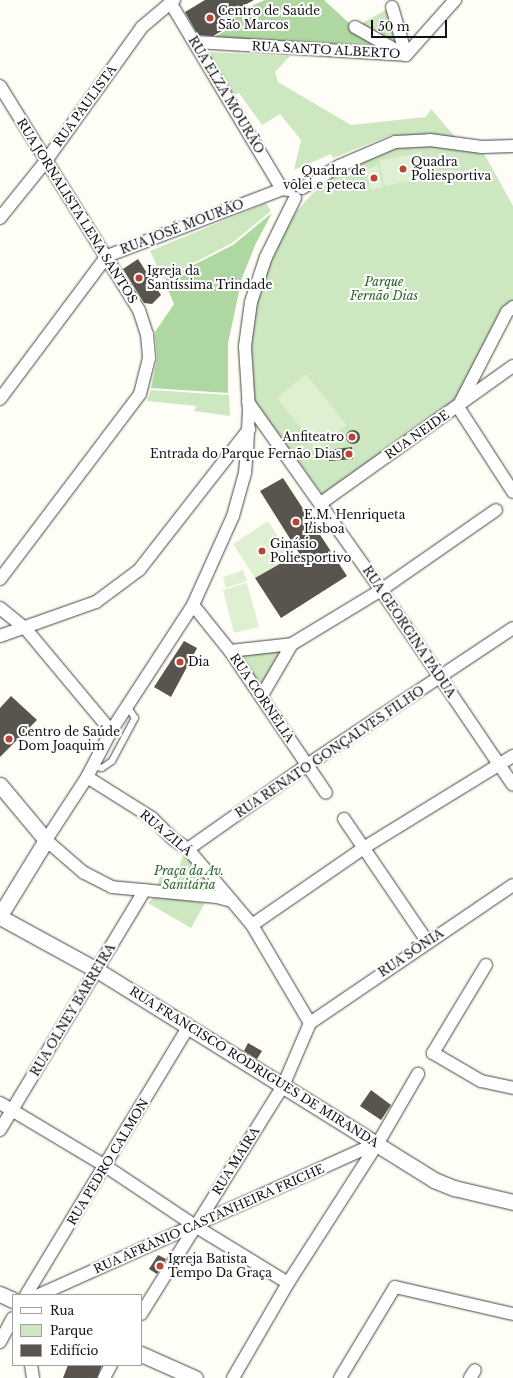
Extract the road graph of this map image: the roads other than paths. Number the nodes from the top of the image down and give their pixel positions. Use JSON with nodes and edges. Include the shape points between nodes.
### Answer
{"nodes":[{"id":1,"x":455,"y":0,"type":"edge"},
{"id":2,"x":172,"y":1,"type":"edge"},
{"id":3,"x":392,"y":7,"type":"dead end"},
{"id":4,"x":355,"y":27,"type":"dead end"},
{"id":5,"x":196,"y":42,"type":"junction"},
{"id":6,"x":406,"y":55,"type":"junction"},
{"id":7,"x":0,"y":86,"type":"edge"},
{"id":8,"x":513,"y":146,"type":"edge"},
{"id":9,"x":45,"y":162,"type":"junction"},
{"id":10,"x":292,"y":191,"type":"junction"},
{"id":11,"x":0,"y":218,"type":"edge"},
{"id":12,"x":108,"y":256,"type":"junction"},
{"id":13,"x":513,"y":308,"type":"edge"},
{"id":14,"x":513,"y":366,"type":"edge"},
{"id":15,"x":0,"y":399,"type":"edge"},
{"id":16,"x":248,"y":402,"type":"junction"},
{"id":17,"x":458,"y":407,"type":"junction"},
{"id":18,"x":249,"y":429,"type":"junction"},
{"id":19,"x":513,"y":492,"type":"edge"},
{"id":20,"x":321,"y":503,"type":"junction"},
{"id":21,"x":496,"y":510,"type":"dead end"},
{"id":22,"x":0,"y":579,"type":"edge"},
{"id":23,"x":381,"y":590,"type":"junction"},
{"id":24,"x":192,"y":606,"type":"junction"},
{"id":25,"x":0,"y":608,"type":"edge"},
{"id":26,"x":25,"y":628,"type":"junction"},
{"id":27,"x":513,"y":628,"type":"edge"},
{"id":28,"x":0,"y":636,"type":"edge"},
{"id":29,"x":292,"y":644,"type":"junction"},
{"id":30,"x":230,"y":651,"type":"junction"},
{"id":31,"x":441,"y":678,"type":"junction"},
{"id":32,"x":261,"y":697,"type":"junction"},
{"id":33,"x":127,"y":706,"type":"junction"},
{"id":34,"x":111,"y":731,"type":"junction"},
{"id":35,"x":513,"y":756,"type":"edge"},
{"id":36,"x":307,"y":765,"type":"junction"},
{"id":37,"x":500,"y":765,"type":"junction"},
{"id":38,"x":90,"y":771,"type":"junction"},
{"id":39,"x":0,"y":785,"type":"edge"},
{"id":40,"x":513,"y":785,"type":"edge"},
{"id":41,"x":326,"y":793,"type":"dead end"},
{"id":42,"x":344,"y":819,"type":"dead end"},
{"id":43,"x":46,"y":840,"type":"junction"},
{"id":44,"x":365,"y":847,"type":"junction"},
{"id":45,"x":188,"y":849,"type":"junction"},
{"id":46,"x":513,"y":885,"type":"edge"},
{"id":47,"x":145,"y":890,"type":"junction"},
{"id":48,"x":232,"y":901,"type":"junction"},
{"id":49,"x":0,"y":916,"type":"edge"},
{"id":50,"x":252,"y":924,"type":"junction"},
{"id":51,"x":427,"y":941,"type":"junction"},
{"id":52,"x":486,"y":965,"type":"dead end"},
{"id":53,"x":97,"y":970,"type":"junction"},
{"id":54,"x":310,"y":1023,"type":"junction"},
{"id":55,"x":188,"y":1028,"type":"junction"},
{"id":56,"x":418,"y":1074,"type":"dead end"},
{"id":57,"x":283,"y":1086,"type":"junction"},
{"id":58,"x":513,"y":1088,"type":"edge"},
{"id":59,"x":0,"y":1103,"type":"edge"},
{"id":60,"x":13,"y":1110,"type":"junction"},
{"id":61,"x":0,"y":1130,"type":"edge"},
{"id":62,"x":378,"y":1143,"type":"junction"},
{"id":63,"x":106,"y":1166,"type":"junction"},
{"id":64,"x":513,"y":1202,"type":"edge"},
{"id":65,"x":195,"y":1226,"type":"junction"},
{"id":66,"x":288,"y":1283,"type":"junction"},
{"id":67,"x":0,"y":1294,"type":"edge"},
{"id":68,"x":27,"y":1294,"type":"edge"},
{"id":69,"x":42,"y":1294,"type":"edge"},
{"id":70,"x":12,"y":1300,"type":"edge"},
{"id":71,"x":142,"y":1312,"type":"edge"},
{"id":72,"x":513,"y":1314,"type":"edge"},
{"id":73,"x":12,"y":1320,"type":"edge"},
{"id":74,"x":0,"y":1342,"type":"edge"},
{"id":75,"x":142,"y":1354,"type":"edge"},
{"id":76,"x":31,"y":1366,"type":"edge"},
{"id":77,"x":110,"y":1366,"type":"edge"},
{"id":78,"x":33,"y":1378,"type":"edge"},
{"id":79,"x":104,"y":1378,"type":"edge"},
{"id":80,"x":195,"y":1378,"type":"edge"},
{"id":81,"x":233,"y":1378,"type":"edge"},
{"id":82,"x":340,"y":1378,"type":"edge"}],
"edges":[{"from":1,"to":6,"type":"street","name":"RUA SANTO ALBERTO"},
{"from":2,"to":5,"type":"street","name":"RUA ELZA MOURÃO"},
{"from":2,"to":9,"type":"street","name":"RUA PAULISTA","via":[[142,27]]},
{"from":3,"to":6,"type":"street"},
{"from":4,"to":6,"type":"street"},
{"from":5,"to":6,"type":"street","name":"RUA SANTO ALBERTO"},
{"from":5,"to":10,"type":"street","name":"RUA ELZA MOURÃO"},
{"from":7,"to":9,"type":"street","name":"RUA JORNALISTA LENA SANTOS"},
{"from":8,"to":10,"type":"street","name":"RUA JOSÉ MOURÃO","via":[[482,147],[430,140],[395,142],[339,166]]},
{"from":9,"to":11,"type":"street","name":"RUA PAULISTA"},
{"from":9,"to":12,"type":"street","name":"RUA JORNALISTA LENA SANTOS"},
{"from":10,"to":12,"type":"street","name":"RUA JOSÉ MOURÃO"},
{"from":10,"to":16,"type":"street","via":[[251,302],[245,346]]},
{"from":12,"to":15,"type":"street","name":"RUA JOSÉ MOURÃO"},
{"from":12,"to":22,"type":"street","name":"RUA JORNALISTA LENA SANTOS","via":[[139,310],[147,334],[149,358],[140,394]]},
{"from":13,"to":17,"type":"street","via":[[507,312]]},
{"from":14,"to":17,"type":"street","name":"RUA NEIDE"},
{"from":16,"to":18,"type":"street"},
{"from":16,"to":20,"type":"street","name":"RUA GEORGINA PÁDUA"},
{"from":17,"to":19,"type":"street"},
{"from":17,"to":20,"type":"street","name":"RUA NEIDE"},
{"from":18,"to":24,"type":"street","via":[[240,495]]},
{"from":18,"to":26,"type":"street","via":[[139,570],[96,602]]},
{"from":20,"to":23,"type":"street","name":"RUA GEORGINA PÁDUA"},
{"from":21,"to":23,"type":"street"},
{"from":23,"to":29,"type":"street"},
{"from":23,"to":31,"type":"street","name":"RUA GEORGINA PÁDUA"},
{"from":24,"to":30,"type":"street","name":"RUA CORNÉLIA"},
{"from":24,"to":33,"type":"street"},
{"from":25,"to":26,"type":"street"},
{"from":26,"to":28,"type":"street"},
{"from":26,"to":34,"type":"street"},
{"from":27,"to":31,"type":"street","name":"RUA RENATO GONÇALVES FILHO"},
{"from":29,"to":30,"type":"street"},
{"from":29,"to":32,"type":"street"},
{"from":30,"to":32,"type":"street","name":"RUA CORNÉLIA"},
{"from":31,"to":36,"type":"street","name":"RUA RENATO GONÇALVES FILHO"},
{"from":31,"to":37,"type":"street","name":"RUA GEORGINA PÁDUA"},
{"from":32,"to":36,"type":"street","name":"RUA CORNÉLIA"},
{"from":33,"to":34,"type":"street"},
{"from":33,"to":38,"type":"lane","via":[[135,718],[116,755],[107,766]]},
{"from":34,"to":38,"type":"street"},
{"from":35,"to":37,"type":"street"},
{"from":36,"to":41,"type":"street","name":"RUA CORNÉLIA"},
{"from":36,"to":45,"type":"street","name":"RUA RENATO GONÇALVES FILHO"},
{"from":37,"to":40,"type":"street","name":"RUA GEORGINA PÁDUA"},
{"from":37,"to":44,"type":"street"},
{"from":38,"to":43,"type":"street"},
{"from":38,"to":45,"type":"street","name":"RUA ZILÁ"},
{"from":39,"to":43,"type":"street"},
{"from":42,"to":44,"type":"street"},
{"from":43,"to":47,"type":"street","via":[[76,867],[103,884],[121,889]]},
{"from":43,"to":49,"type":"street"},
{"from":44,"to":50,"type":"street"},
{"from":44,"to":51,"type":"street"},
{"from":45,"to":48,"type":"street","name":"RUA ZILÁ"},
{"from":46,"to":51,"type":"street","name":"RUA SÔNIA"},
{"from":47,"to":48,"type":"street","via":[[217,897]]},
{"from":47,"to":53,"type":"street","name":"RUA OLNEY BARREIRA"},
{"from":48,"to":50,"type":"street","name":"RUA ZILÁ"},
{"from":49,"to":53,"type":"street","name":"RUA FRANCISCO RODRIGUES DE MIRANDA"},
{"from":50,"to":54,"type":"street","name":"RUA ZILÁ"},
{"from":51,"to":54,"type":"street","name":"RUA SÔNIA"},
{"from":52,"to":58,"type":"street","via":[[433,1053],[481,1081]]},
{"from":53,"to":55,"type":"street","name":"RUA FRANCISCO RODRIGUES DE MIRANDA"},
{"from":53,"to":60,"type":"street","name":"RUA OLNEY BARREIRA"},
{"from":54,"to":57,"type":"street","name":"RUA MAÍRA"},
{"from":55,"to":57,"type":"street","name":"RUA FRANCISCO RODRIGUES DE MIRANDA"},
{"from":55,"to":63,"type":"street","name":"RUA PEDRO CALMON"},
{"from":56,"to":62,"type":"street"},
{"from":57,"to":62,"type":"street","name":"RUA FRANCISCO RODRIGUES DE MIRANDA"},
{"from":57,"to":65,"type":"street","name":"RUA MAÍRA"},
{"from":59,"to":60,"type":"street"},
{"from":60,"to":61,"type":"street","name":"RUA OLNEY BARREIRA"},
{"from":60,"to":63,"type":"street"},
{"from":62,"to":64,"type":"street","name":"RUA FRANCISCO RODRIGUES DE MIRANDA","via":[[434,1180],[454,1188]]},
{"from":62,"to":65,"type":"street","name":"RUA AFRÂNIO CASTANHEIRA FRICHE"},
{"from":62,"to":66,"type":"street"},
{"from":63,"to":65,"type":"street"},
{"from":63,"to":68,"type":"street","name":"RUA PEDRO CALMON"},
{"from":65,"to":66,"type":"street"},
{"from":65,"to":69,"type":"street","name":"RUA AFRÂNIO CASTANHEIRA FRICHE"},
{"from":65,"to":71,"type":"street","name":"RUA MAÍRA"},
{"from":66,"to":81,"type":"street"},
{"from":67,"to":70,"type":"street"},
{"from":72,"to":82,"type":"street","via":[[395,1287]]},
{"from":73,"to":74,"type":"street"},
{"from":75,"to":80,"type":"street"},
{"from":76,"to":78,"type":"street"},
{"from":77,"to":79,"type":"street"}]}
